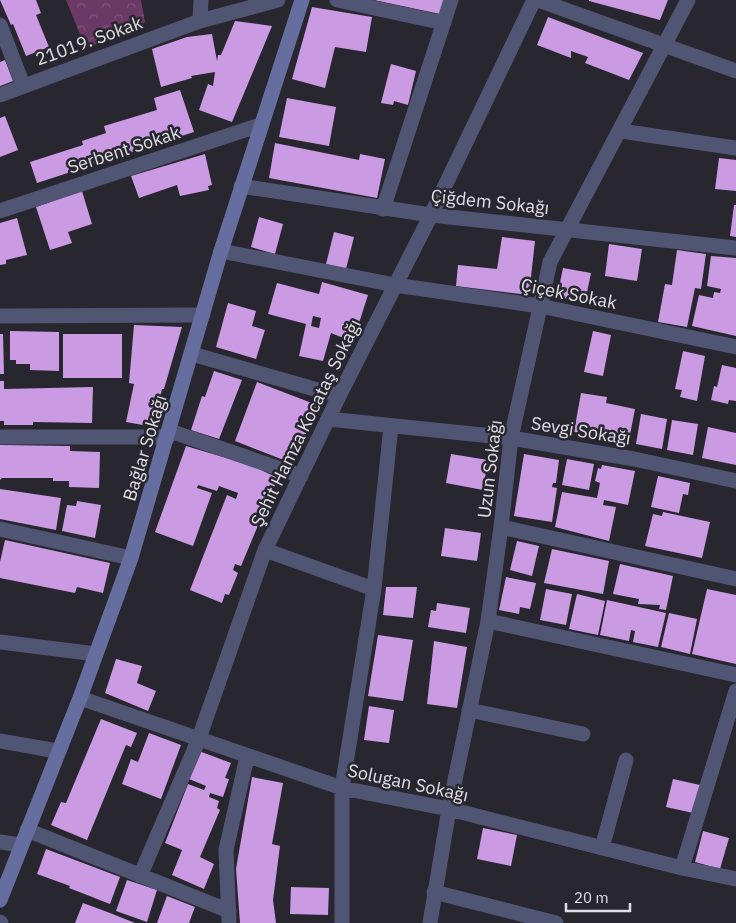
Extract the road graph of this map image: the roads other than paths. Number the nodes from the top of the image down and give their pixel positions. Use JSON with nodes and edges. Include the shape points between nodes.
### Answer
{"nodes":[{"id":1,"x":201,"y":0,"type":"edge"},
{"id":2,"x":278,"y":0,"type":"edge"},
{"id":3,"x":302,"y":0,"type":"edge"},
{"id":4,"x":337,"y":0,"type":"edge"},
{"id":5,"x":451,"y":0,"type":"edge"},
{"id":6,"x":536,"y":0,"type":"edge"},
{"id":7,"x":688,"y":0,"type":"edge"},
{"id":8,"x":200,"y":21,"type":"junction"},
{"id":9,"x":444,"y":23,"type":"junction"},
{"id":10,"x":0,"y":25,"type":"edge"},
{"id":11,"x":665,"y":46,"type":"junction"},
{"id":12,"x":736,"y":71,"type":"edge"},
{"id":13,"x":23,"y":85,"type":"junction"},
{"id":14,"x":0,"y":95,"type":"edge"},
{"id":15,"x":260,"y":125,"type":"junction"},
{"id":16,"x":620,"y":131,"type":"junction"},
{"id":17,"x":736,"y":148,"type":"edge"},
{"id":18,"x":241,"y":186,"type":"junction"},
{"id":19,"x":383,"y":209,"type":"junction"},
{"id":20,"x":0,"y":211,"type":"edge"},
{"id":21,"x":431,"y":215,"type":"junction"},
{"id":22,"x":568,"y":229,"type":"junction"},
{"id":23,"x":736,"y":248,"type":"edge"},
{"id":24,"x":221,"y":251,"type":"junction"},
{"id":25,"x":394,"y":285,"type":"junction"},
{"id":26,"x":540,"y":306,"type":"junction"},
{"id":27,"x":202,"y":315,"type":"junction"},
{"id":28,"x":0,"y":316,"type":"edge"},
{"id":29,"x":736,"y":347,"type":"edge"},
{"id":30,"x":192,"y":354,"type":"junction"},
{"id":31,"x":339,"y":396,"type":"junction"},
{"id":32,"x":328,"y":419,"type":"junction"},
{"id":33,"x":391,"y":426,"type":"junction"},
{"id":34,"x":169,"y":434,"type":"junction"},
{"id":35,"x":0,"y":437,"type":"edge"},
{"id":36,"x":511,"y":438,"type":"junction"},
{"id":37,"x":301,"y":476,"type":"junction"},
{"id":38,"x":736,"y":481,"type":"edge"},
{"id":39,"x":501,"y":527,"type":"junction"},
{"id":40,"x":0,"y":529,"type":"edge"},
{"id":41,"x":265,"y":550,"type":"junction"},
{"id":42,"x":131,"y":558,"type":"junction"},
{"id":43,"x":736,"y":579,"type":"edge"},
{"id":44,"x":374,"y":589,"type":"junction"},
{"id":45,"x":488,"y":621,"type":"junction"},
{"id":46,"x":0,"y":642,"type":"edge"},
{"id":47,"x":96,"y":654,"type":"junction"},
{"id":48,"x":736,"y":675,"type":"edge"},
{"id":49,"x":736,"y":691,"type":"edge"},
{"id":50,"x":80,"y":698,"type":"junction"},
{"id":51,"x":469,"y":710,"type":"junction"},
{"id":52,"x":583,"y":734,"type":"dead end"},
{"id":53,"x":198,"y":740,"type":"junction"},
{"id":54,"x":0,"y":741,"type":"edge"},
{"id":55,"x":58,"y":751,"type":"junction"},
{"id":56,"x":247,"y":757,"type":"junction"},
{"id":57,"x":626,"y":760,"type":"dead end"},
{"id":58,"x":342,"y":788,"type":"junction"},
{"id":59,"x":449,"y":809,"type":"junction"},
{"id":60,"x":27,"y":830,"type":"junction"},
{"id":61,"x":0,"y":842,"type":"edge"},
{"id":62,"x":21,"y":845,"type":"junction"},
{"id":63,"x":602,"y":848,"type":"junction"},
{"id":64,"x":682,"y":868,"type":"junction"},
{"id":65,"x":140,"y":876,"type":"junction"},
{"id":66,"x":736,"y":879,"type":"edge"},
{"id":67,"x":434,"y":892,"type":"junction"},
{"id":68,"x":0,"y":900,"type":"edge"},
{"id":69,"x":229,"y":917,"type":"edge"},
{"id":70,"x":342,"y":923,"type":"edge"},
{"id":71,"x":430,"y":923,"type":"edge"},
{"id":72,"x":556,"y":923,"type":"edge"}],
"edges":[{"from":1,"to":8,"type":"street"},
{"from":2,"to":8,"type":"street","name":"21019. Sokak"},
{"from":3,"to":15,"type":"main road","name":"Bağlar Sokağı"},
{"from":4,"to":9,"type":"street"},
{"from":5,"to":9,"type":"street"},
{"from":6,"to":11,"type":"street"},
{"from":6,"to":21,"type":"street","name":"Şehit Hamza Kocataş Sokağı"},
{"from":7,"to":11,"type":"street","name":"Uzun Sokağı"},
{"from":8,"to":13,"type":"street","name":"21019. Sokak"},
{"from":9,"to":19,"type":"street"},
{"from":10,"to":13,"type":"street"},
{"from":11,"to":12,"type":"street"},
{"from":11,"to":16,"type":"street","name":"Uzun Sokağı"},
{"from":13,"to":14,"type":"street","name":"21019. Sokak"},
{"from":15,"to":18,"type":"main road","name":"Bağlar Sokağı"},
{"from":15,"to":20,"type":"street","name":"Serbent Sokak"},
{"from":16,"to":17,"type":"street"},
{"from":16,"to":22,"type":"street","name":"Uzun Sokağı"},
{"from":18,"to":19,"type":"street","name":"Çiğdem Sokağı"},
{"from":18,"to":24,"type":"main road","name":"Bağlar Sokağı"},
{"from":19,"to":21,"type":"street","name":"Çiğdem Sokağı"},
{"from":21,"to":22,"type":"street","name":"Çiğdem Sokağı"},
{"from":21,"to":25,"type":"street","name":"Şehit Hamza Kocataş Sokağı"},
{"from":22,"to":23,"type":"street","name":"Çiğdem Sokağı"},
{"from":22,"to":26,"type":"street","name":"Uzun Sokağı","via":[[550,262]]},
{"from":24,"to":25,"type":"street","name":"Çiçek Sokak"},
{"from":24,"to":27,"type":"main road","name":"Bağlar Sokağı"},
{"from":25,"to":26,"type":"street","name":"Çiçek Sokak"},
{"from":25,"to":31,"type":"street","name":"Şehit Hamza Kocataş Sokağı"},
{"from":26,"to":29,"type":"street","name":"Çiçek Sokak"},
{"from":26,"to":36,"type":"street","name":"Uzun Sokağı"},
{"from":27,"to":28,"type":"street"},
{"from":27,"to":30,"type":"main road","name":"Bağlar Sokağı"},
{"from":30,"to":31,"type":"street"},
{"from":30,"to":34,"type":"main road","name":"Bağlar Sokağı"},
{"from":31,"to":32,"type":"street","name":"Şehit Hamza Kocataş Sokağı"},
{"from":32,"to":33,"type":"street","name":"Sevgi Sokağı"},
{"from":32,"to":37,"type":"street","name":"Şehit Hamza Kocataş Sokağı"},
{"from":33,"to":36,"type":"street","name":"Sevgi Sokağı"},
{"from":33,"to":44,"type":"street"},
{"from":34,"to":35,"type":"street"},
{"from":34,"to":37,"type":"street"},
{"from":34,"to":42,"type":"main road","name":"Bağlar Sokağı"},
{"from":36,"to":38,"type":"street","name":"Sevgi Sokağı"},
{"from":36,"to":39,"type":"street","name":"Uzun Sokağı"},
{"from":37,"to":41,"type":"street","name":"Şehit Hamza Kocataş Sokağı"},
{"from":39,"to":43,"type":"street"},
{"from":39,"to":45,"type":"street","name":"Uzun Sokağı"},
{"from":40,"to":42,"type":"street"},
{"from":41,"to":44,"type":"street"},
{"from":41,"to":53,"type":"street","name":"Şehit Hamza Kocataş Sokağı"},
{"from":42,"to":47,"type":"main road","name":"Bağlar Sokağı"},
{"from":44,"to":58,"type":"street"},
{"from":45,"to":48,"type":"street"},
{"from":45,"to":51,"type":"street","name":"Uzun Sokağı"},
{"from":46,"to":47,"type":"street"},
{"from":47,"to":50,"type":"main road","name":"Bağlar Sokağı"},
{"from":49,"to":64,"type":"street"},
{"from":50,"to":53,"type":"street","name":"Solugan Sokağı"},
{"from":50,"to":55,"type":"main road","name":"Bağlar Sokağı"},
{"from":51,"to":52,"type":"street"},
{"from":51,"to":59,"type":"street","name":"Uzun Sokağı"},
{"from":53,"to":56,"type":"street","name":"Solugan Sokağı"},
{"from":53,"to":65,"type":"street","name":"Şehit Hamza Kocataş Sokağı"},
{"from":54,"to":55,"type":"street"},
{"from":55,"to":60,"type":"main road","name":"Bağlar Sokağı"},
{"from":56,"to":58,"type":"street","name":"Solugan Sokağı"},
{"from":56,"to":69,"type":"street","via":[[226,850]]},
{"from":57,"to":63,"type":"street"},
{"from":58,"to":59,"type":"street","name":"Solugan Sokağı"},
{"from":58,"to":70,"type":"street"},
{"from":59,"to":63,"type":"street","name":"Solugan Sokağı"},
{"from":59,"to":67,"type":"street","name":"Uzun Sokağı"},
{"from":60,"to":62,"type":"main road","name":"Bağlar Sokağı"},
{"from":60,"to":65,"type":"street"},
{"from":61,"to":62,"type":"street"},
{"from":62,"to":68,"type":"main road","name":"Bağlar Sokağı"},
{"from":63,"to":64,"type":"street","name":"Solugan Sokağı"},
{"from":64,"to":66,"type":"street","name":"Solugan Sokağı"},
{"from":65,"to":69,"type":"street"},
{"from":67,"to":71,"type":"street","name":"Uzun Sokağı"},
{"from":67,"to":72,"type":"street"}]}
